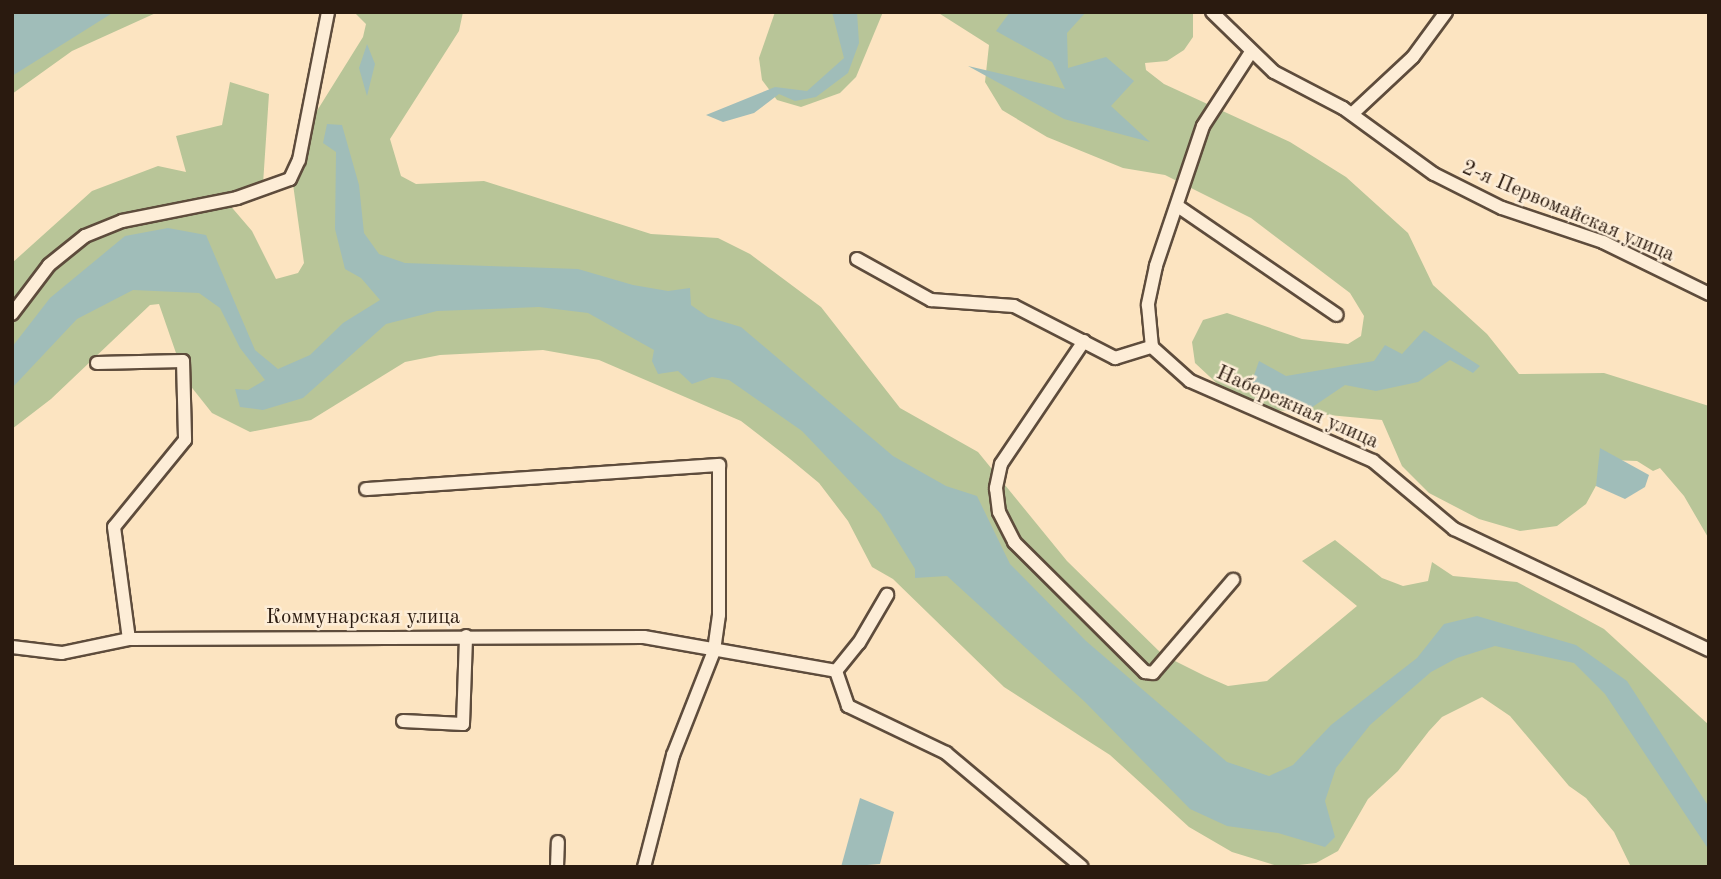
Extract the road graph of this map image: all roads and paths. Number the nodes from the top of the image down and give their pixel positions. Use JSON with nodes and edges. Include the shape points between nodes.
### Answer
{"nodes":[{"id":1,"x":328,"y":12,"type":"edge"},
{"id":2,"x":1212,"y":12,"type":"edge"},
{"id":3,"x":1446,"y":12,"type":"edge"},
{"id":4,"x":1251,"y":52,"type":"junction"},
{"id":5,"x":1352,"y":114,"type":"junction"},
{"id":6,"x":1179,"y":207,"type":"junction"},
{"id":7,"x":857,"y":259,"type":"dead end"},
{"id":8,"x":1709,"y":294,"type":"edge"},
{"id":9,"x":12,"y":314,"type":"edge"},
{"id":10,"x":1337,"y":315,"type":"dead end"},
{"id":11,"x":1084,"y":341,"type":"junction"},
{"id":12,"x":1152,"y":347,"type":"junction"},
{"id":13,"x":97,"y":363,"type":"dead end"},
{"id":14,"x":366,"y":489,"type":"dead end"},
{"id":15,"x":1233,"y":580,"type":"dead end"},
{"id":16,"x":887,"y":595,"type":"dead end"},
{"id":17,"x":466,"y":636,"type":"junction"},
{"id":18,"x":129,"y":639,"type":"junction"},
{"id":19,"x":12,"y":648,"type":"edge"},
{"id":20,"x":1709,"y":650,"type":"edge"},
{"id":21,"x":714,"y":651,"type":"junction"},
{"id":22,"x":836,"y":671,"type":"junction"},
{"id":23,"x":403,"y":721,"type":"dead end"},
{"id":24,"x":558,"y":842,"type":"dead end"},
{"id":25,"x":556,"y":867,"type":"edge"},
{"id":26,"x":644,"y":867,"type":"edge"},
{"id":27,"x":1082,"y":867,"type":"edge"}],
"edges":[{"from":1,"to":9,"type":"street","via":[[299,160],[290,178],[211,205],[122,221],[85,236],[49,265]]},
{"from":2,"to":4,"type":"street","name":"2-я Первомайская улица"},
{"from":3,"to":5,"type":"street","via":[[1412,57]]},
{"from":4,"to":5,"type":"street","name":"2-я Первомайская улица","via":[[1274,72]]},
{"from":4,"to":6,"type":"street","via":[[1203,126]]},
{"from":5,"to":8,"type":"street","name":"2-я Первомайская улица","via":[[1403,155],[1469,192],[1603,242]]},
{"from":6,"to":10,"type":"street"},
{"from":6,"to":12,"type":"street","via":[[1156,266],[1148,305]]},
{"from":7,"to":11,"type":"street","via":[[931,300],[1014,306]]},
{"from":11,"to":12,"type":"street","via":[[1115,358]]},
{"from":11,"to":15,"type":"street","via":[[1001,464],[996,488],[999,512],[1014,542],[1145,672],[1153,673]]},
{"from":12,"to":20,"type":"street","name":"Набережная улица","via":[[1189,381],[1373,461],[1454,529]]},
{"from":13,"to":18,"type":"street","via":[[183,361],[185,440],[114,527]]},
{"from":14,"to":21,"type":"street","via":[[719,465],[719,615]]},
{"from":16,"to":22,"type":"street"},
{"from":17,"to":18,"type":"street","name":"Коммунарская улица"},
{"from":17,"to":21,"type":"street","name":"Коммунарская улица","via":[[644,637]]},
{"from":17,"to":23,"type":"street","via":[[463,724]]},
{"from":18,"to":19,"type":"street","name":"Коммунарская улица","via":[[62,653]]},
{"from":21,"to":22,"type":"street","name":"Коммунарская улица"},
{"from":21,"to":26,"type":"street","via":[[673,755]]},
{"from":22,"to":27,"type":"street","via":[[848,706],[946,753]]},
{"from":24,"to":25,"type":"street"}]}
